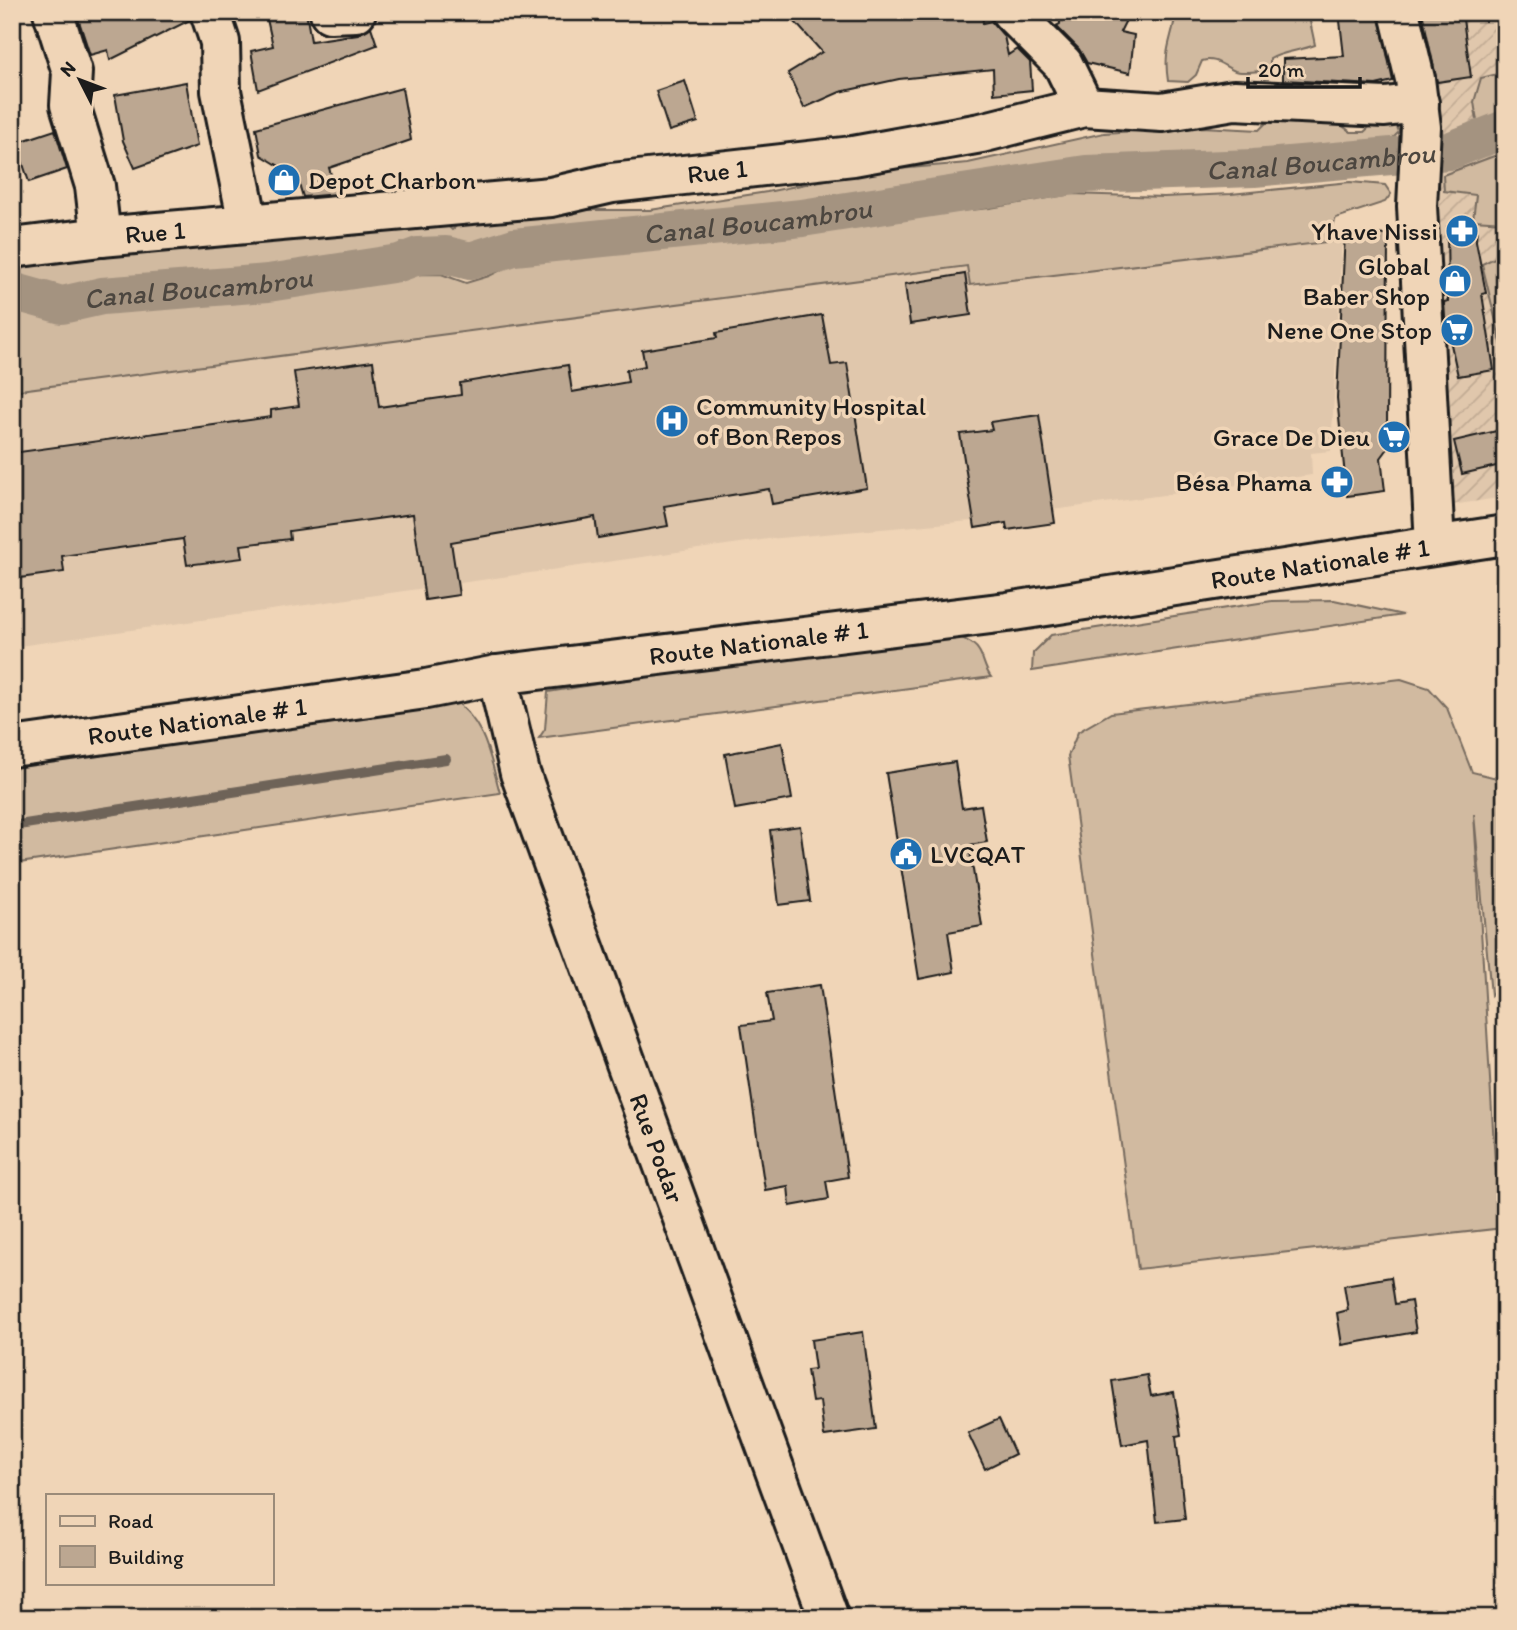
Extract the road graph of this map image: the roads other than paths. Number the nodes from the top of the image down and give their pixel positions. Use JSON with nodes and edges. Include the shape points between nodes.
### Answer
{"nodes":[{"id":1,"x":53,"y":12,"type":"edge"},
{"id":2,"x":209,"y":12,"type":"edge"},
{"id":3,"x":1010,"y":12,"type":"edge"},
{"id":4,"x":1399,"y":12,"type":"edge"},
{"id":5,"x":1084,"y":107,"type":"junction"},
{"id":6,"x":1420,"y":115,"type":"junction"},
{"id":7,"x":248,"y":223,"type":"junction"},
{"id":8,"x":101,"y":237,"type":"junction"},
{"id":9,"x":12,"y":248,"type":"edge"},
{"id":10,"x":1505,"y":535,"type":"edge"},
{"id":11,"x":1435,"y":545,"type":"junction"},
{"id":12,"x":497,"y":675,"type":"junction"},
{"id":13,"x":12,"y":747,"type":"edge"},
{"id":14,"x":829,"y":1618,"type":"edge"}],
"edges":[{"from":1,"to":8,"type":"street","via":[[72,72],[70,105],[95,186]]},
{"from":2,"to":7,"type":"street","via":[[220,42],[221,91]]},
{"from":3,"to":5,"type":"street","via":[[1063,64]]},
{"from":4,"to":6,"type":"street"},
{"from":5,"to":6,"type":"street","name":"Rue 1","via":[[1162,112],[1234,100],[1385,107]]},
{"from":5,"to":7,"type":"street","name":"Rue 1","via":[[981,133],[853,156],[612,183],[551,197]]},
{"from":6,"to":11,"type":"street","via":[[1417,206]]},
{"from":7,"to":8,"type":"street","name":"Rue 1"},
{"from":8,"to":9,"type":"street","name":"Rue 1"},
{"from":10,"to":11,"type":"street","name":"Route Nationale # 1"},
{"from":11,"to":12,"type":"street","name":"Route Nationale # 1","via":[[1007,612]]},
{"from":12,"to":13,"type":"street","name":"Route Nationale # 1"},
{"from":12,"to":14,"type":"street","name":"Rue Podar","via":[[520,773]]}]}
